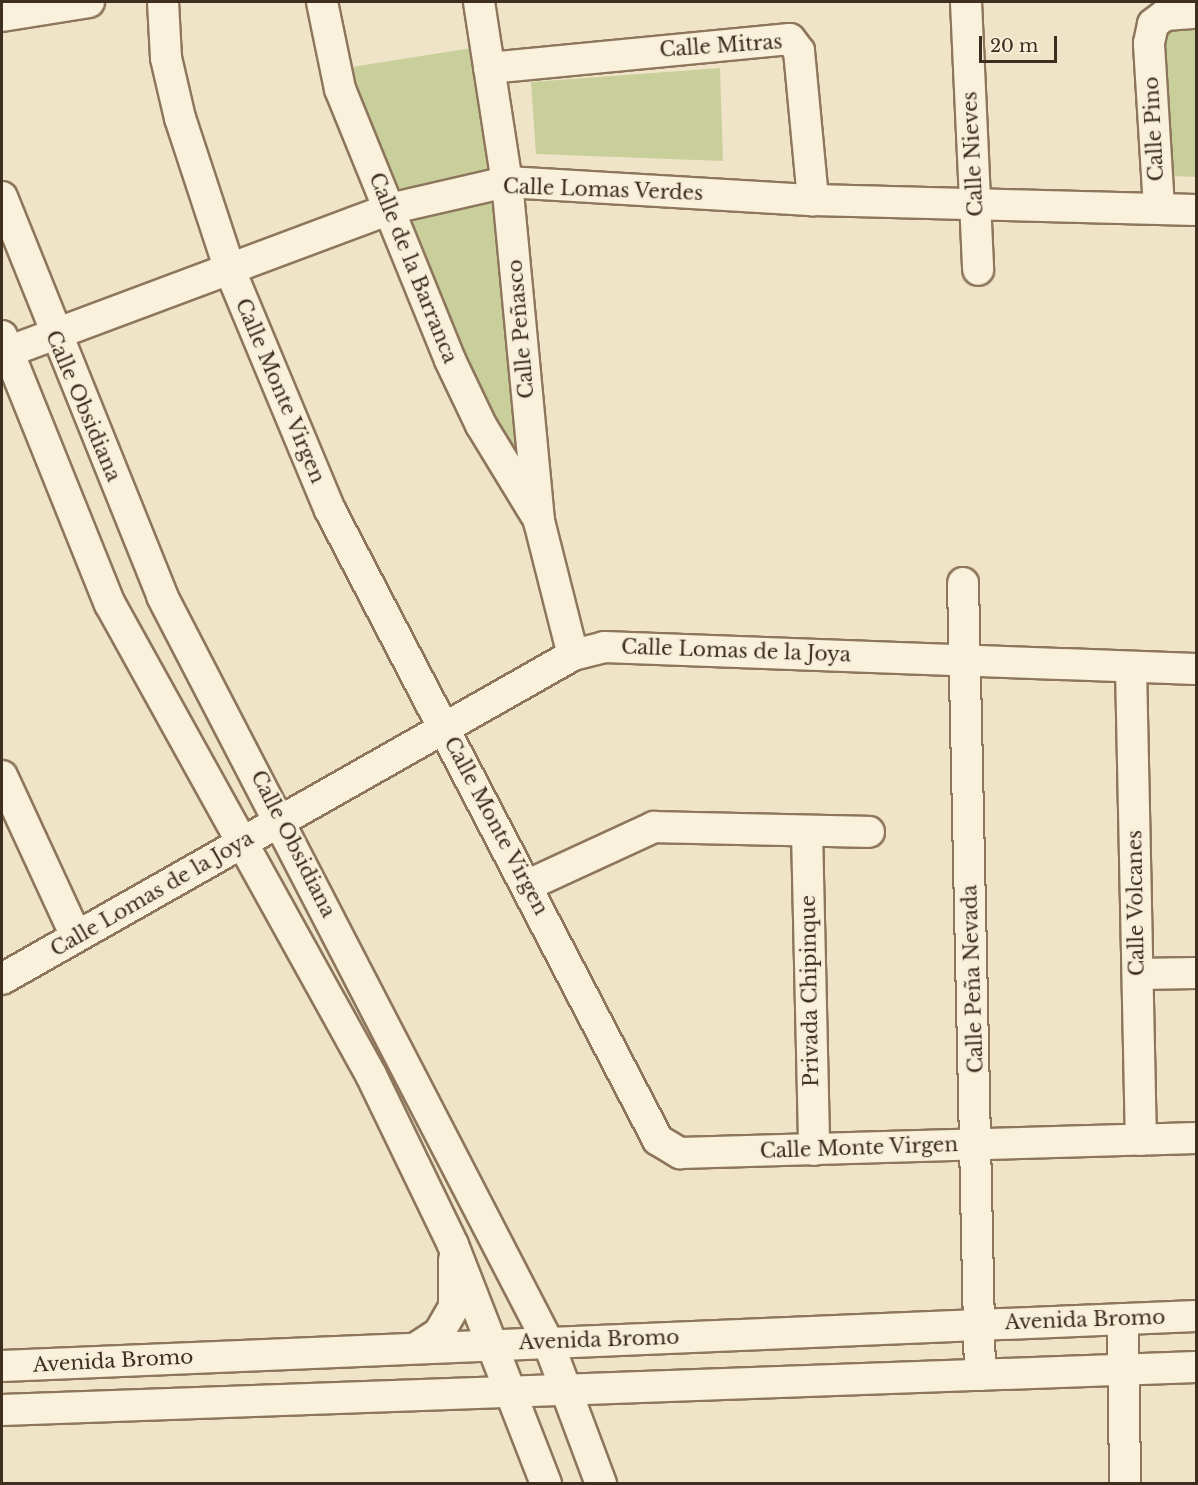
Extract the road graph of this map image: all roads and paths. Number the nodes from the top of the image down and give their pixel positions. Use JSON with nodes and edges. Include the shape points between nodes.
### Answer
{"nodes":[{"id":1,"x":89,"y":2,"type":"edge"},
{"id":2,"x":163,"y":2,"type":"edge"},
{"id":3,"x":322,"y":2,"type":"edge"},
{"id":4,"x":479,"y":2,"type":"edge"},
{"id":5,"x":966,"y":2,"type":"edge"},
{"id":6,"x":1197,"y":13,"type":"edge"},
{"id":7,"x":2,"y":16,"type":"edge"},
{"id":8,"x":489,"y":68,"type":"junction"},
{"id":9,"x":507,"y":182,"type":"junction"},
{"id":10,"x":2,"y":197,"type":"edge"},
{"id":11,"x":813,"y":200,"type":"junction"},
{"id":12,"x":975,"y":202,"type":"junction"},
{"id":13,"x":1159,"y":208,"type":"junction"},
{"id":14,"x":389,"y":209,"type":"junction"},
{"id":15,"x":1197,"y":210,"type":"edge"},
{"id":16,"x":230,"y":270,"type":"junction"},
{"id":17,"x":978,"y":270,"type":"dead end"},
{"id":18,"x":52,"y":334,"type":"junction"},
{"id":19,"x":3,"y":348,"type":"edge"},
{"id":20,"x":539,"y":521,"type":"junction"},
{"id":21,"x":963,"y":583,"type":"dead end"},
{"id":22,"x":573,"y":655,"type":"junction"},
{"id":23,"x":962,"y":660,"type":"junction"},
{"id":24,"x":1131,"y":667,"type":"junction"},
{"id":25,"x":1197,"y":669,"type":"edge"},
{"id":26,"x":446,"y":729,"type":"junction"},
{"id":27,"x":2,"y":776,"type":"edge"},
{"id":28,"x":281,"y":820,"type":"junction"},
{"id":29,"x":807,"y":831,"type":"junction"},
{"id":30,"x":869,"y":832,"type":"dead end"},
{"id":31,"x":241,"y":843,"type":"junction"},
{"id":32,"x":528,"y":885,"type":"junction"},
{"id":33,"x":76,"y":936,"type":"junction"},
{"id":34,"x":1197,"y":973,"type":"edge"},
{"id":35,"x":1138,"y":974,"type":"junction"},
{"id":36,"x":2,"y":979,"type":"edge"},
{"id":37,"x":1197,"y":1138,"type":"edge"},
{"id":38,"x":1141,"y":1140,"type":"junction"},
{"id":39,"x":979,"y":1145,"type":"junction"},
{"id":40,"x":814,"y":1150,"type":"junction"},
{"id":41,"x":453,"y":1245,"type":"junction"},
{"id":42,"x":1197,"y":1316,"type":"edge"},
{"id":43,"x":1123,"y":1319,"type":"junction"},
{"id":44,"x":980,"y":1323,"type":"junction"},
{"id":45,"x":548,"y":1342,"type":"junction"},
{"id":46,"x":496,"y":1344,"type":"junction"},
{"id":47,"x":416,"y":1348,"type":"junction"},
{"id":48,"x":2,"y":1366,"type":"edge"},
{"id":49,"x":1197,"y":1367,"type":"edge"},
{"id":50,"x":1124,"y":1369,"type":"junction"},
{"id":51,"x":980,"y":1375,"type":"junction"},
{"id":52,"x":567,"y":1389,"type":"junction"},
{"id":53,"x":514,"y":1392,"type":"junction"},
{"id":54,"x":2,"y":1410,"type":"edge"},
{"id":55,"x":546,"y":1484,"type":"edge"},
{"id":56,"x":602,"y":1484,"type":"edge"},
{"id":57,"x":1125,"y":1484,"type":"edge"}],
"edges":[{"from":1,"to":7,"type":"street"},
{"from":2,"to":16,"type":"street","name":"Calle Monte Virgen","via":[[166,58],[180,118]]},
{"from":3,"to":14,"type":"street","name":"Calle de la Barranca","via":[[340,89]]},
{"from":4,"to":8,"type":"street","name":"Calle Peñasco"},
{"from":5,"to":12,"type":"street","name":"Calle Nieves"},
{"from":6,"to":13,"type":"street","name":"Calle Pino","via":[[1165,15],[1153,24],[1149,43]]},
{"from":8,"to":9,"type":"street","name":"Calle Peñasco"},
{"from":8,"to":11,"type":"street","name":"Calle Mitras","via":[[790,39],[799,51]]},
{"from":9,"to":11,"type":"street","name":"Calle Lomas Verdes"},
{"from":9,"to":14,"type":"street","name":"Calle Lomas Verdes"},
{"from":9,"to":20,"type":"street","name":"Calle Peñasco"},
{"from":10,"to":18,"type":"street","name":"Calle Obsidiana"},
{"from":11,"to":12,"type":"street","name":"Calle Lomas Verdes"},
{"from":12,"to":13,"type":"street","name":"Calle Lomas Verdes"},
{"from":12,"to":17,"type":"street","name":"Calle Nieves"},
{"from":13,"to":15,"type":"street","name":"Calle Lomas Verdes"},
{"from":14,"to":16,"type":"street","name":"Calle Lomas Verdes"},
{"from":14,"to":20,"type":"street","name":"Calle de la Barranca","via":[[476,416]]},
{"from":16,"to":18,"type":"street","name":"Calle Lomas Verdes"},
{"from":16,"to":26,"type":"street","name":"Calle Monte Virgen","via":[[330,510]]},
{"from":18,"to":19,"type":"street","name":"Calle Lomas Verdes"},
{"from":18,"to":28,"type":"street","name":"Calle Obsidiana","via":[[162,596]]},
{"from":19,"to":31,"type":"street","via":[[110,604]]},
{"from":20,"to":22,"type":"street","name":"Calle Peñasco"},
{"from":21,"to":23,"type":"street","name":"Calle Peña Nevada"},
{"from":22,"to":23,"type":"street","name":"Calle Lomas de la Joya","via":[[627,644]]},
{"from":22,"to":26,"type":"street","name":"Calle Lomas de la Joya"},
{"from":23,"to":24,"type":"street","name":"Calle Lomas de la Joya"},
{"from":23,"to":39,"type":"street","name":"Calle Peña Nevada"},
{"from":24,"to":25,"type":"street","name":"Calle Lomas de la Joya"},
{"from":24,"to":35,"type":"street","name":"Calle Volcanes"},
{"from":26,"to":28,"type":"street","name":"Calle Lomas de la Joya"},
{"from":26,"to":32,"type":"street","name":"Calle Monte Virgen"},
{"from":27,"to":33,"type":"street"},
{"from":28,"to":31,"type":"street","name":"Calle Lomas de la Joya"},
{"from":28,"to":45,"type":"street","name":"Calle Obsidiana"},
{"from":29,"to":30,"type":"street"},
{"from":29,"to":32,"type":"street","via":[[654,827]]},
{"from":29,"to":40,"type":"street","name":"Privada Chipinque"},
{"from":31,"to":33,"type":"street","name":"Calle Lomas de la Joya"},
{"from":31,"to":41,"type":"street","via":[[371,1075]]},
{"from":32,"to":40,"type":"street","name":"Calle Monte Virgen","via":[[658,1140],[680,1153]]},
{"from":33,"to":36,"type":"street","name":"Calle Lomas de la Joya"},
{"from":34,"to":35,"type":"street"},
{"from":35,"to":38,"type":"street","name":"Calle Volcanes"},
{"from":37,"to":38,"type":"street","name":"Calle Monte Virgen"},
{"from":38,"to":39,"type":"street","name":"Calle Monte Virgen"},
{"from":39,"to":40,"type":"street","name":"Calle Monte Virgen"},
{"from":39,"to":44,"type":"street","name":"Calle Peña Nevada"},
{"from":41,"to":46,"type":"street"},
{"from":41,"to":47,"type":"street","via":[[454,1307],[439,1333]]},
{"from":42,"to":43,"type":"street","name":"Avenida Bromo"},
{"from":43,"to":44,"type":"street","name":"Avenida Bromo"},
{"from":43,"to":50,"type":"street"},
{"from":44,"to":45,"type":"street","name":"Avenida Bromo"},
{"from":44,"to":51,"type":"street","name":"Calle Peña Nevada"},
{"from":45,"to":46,"type":"street","name":"Avenida Bromo"},
{"from":45,"to":52,"type":"street","name":"Calle Obsidiana"},
{"from":46,"to":47,"type":"street","name":"Avenida Bromo"},
{"from":46,"to":53,"type":"street"},
{"from":47,"to":48,"type":"street","name":"Avenida Bromo"},
{"from":49,"to":50,"type":"street"},
{"from":50,"to":51,"type":"street"},
{"from":50,"to":57,"type":"street"},
{"from":51,"to":52,"type":"street"},
{"from":52,"to":53,"type":"street"},
{"from":52,"to":56,"type":"street","name":"Calle Obsidiana"},
{"from":53,"to":54,"type":"street"},
{"from":53,"to":55,"type":"street"}]}
